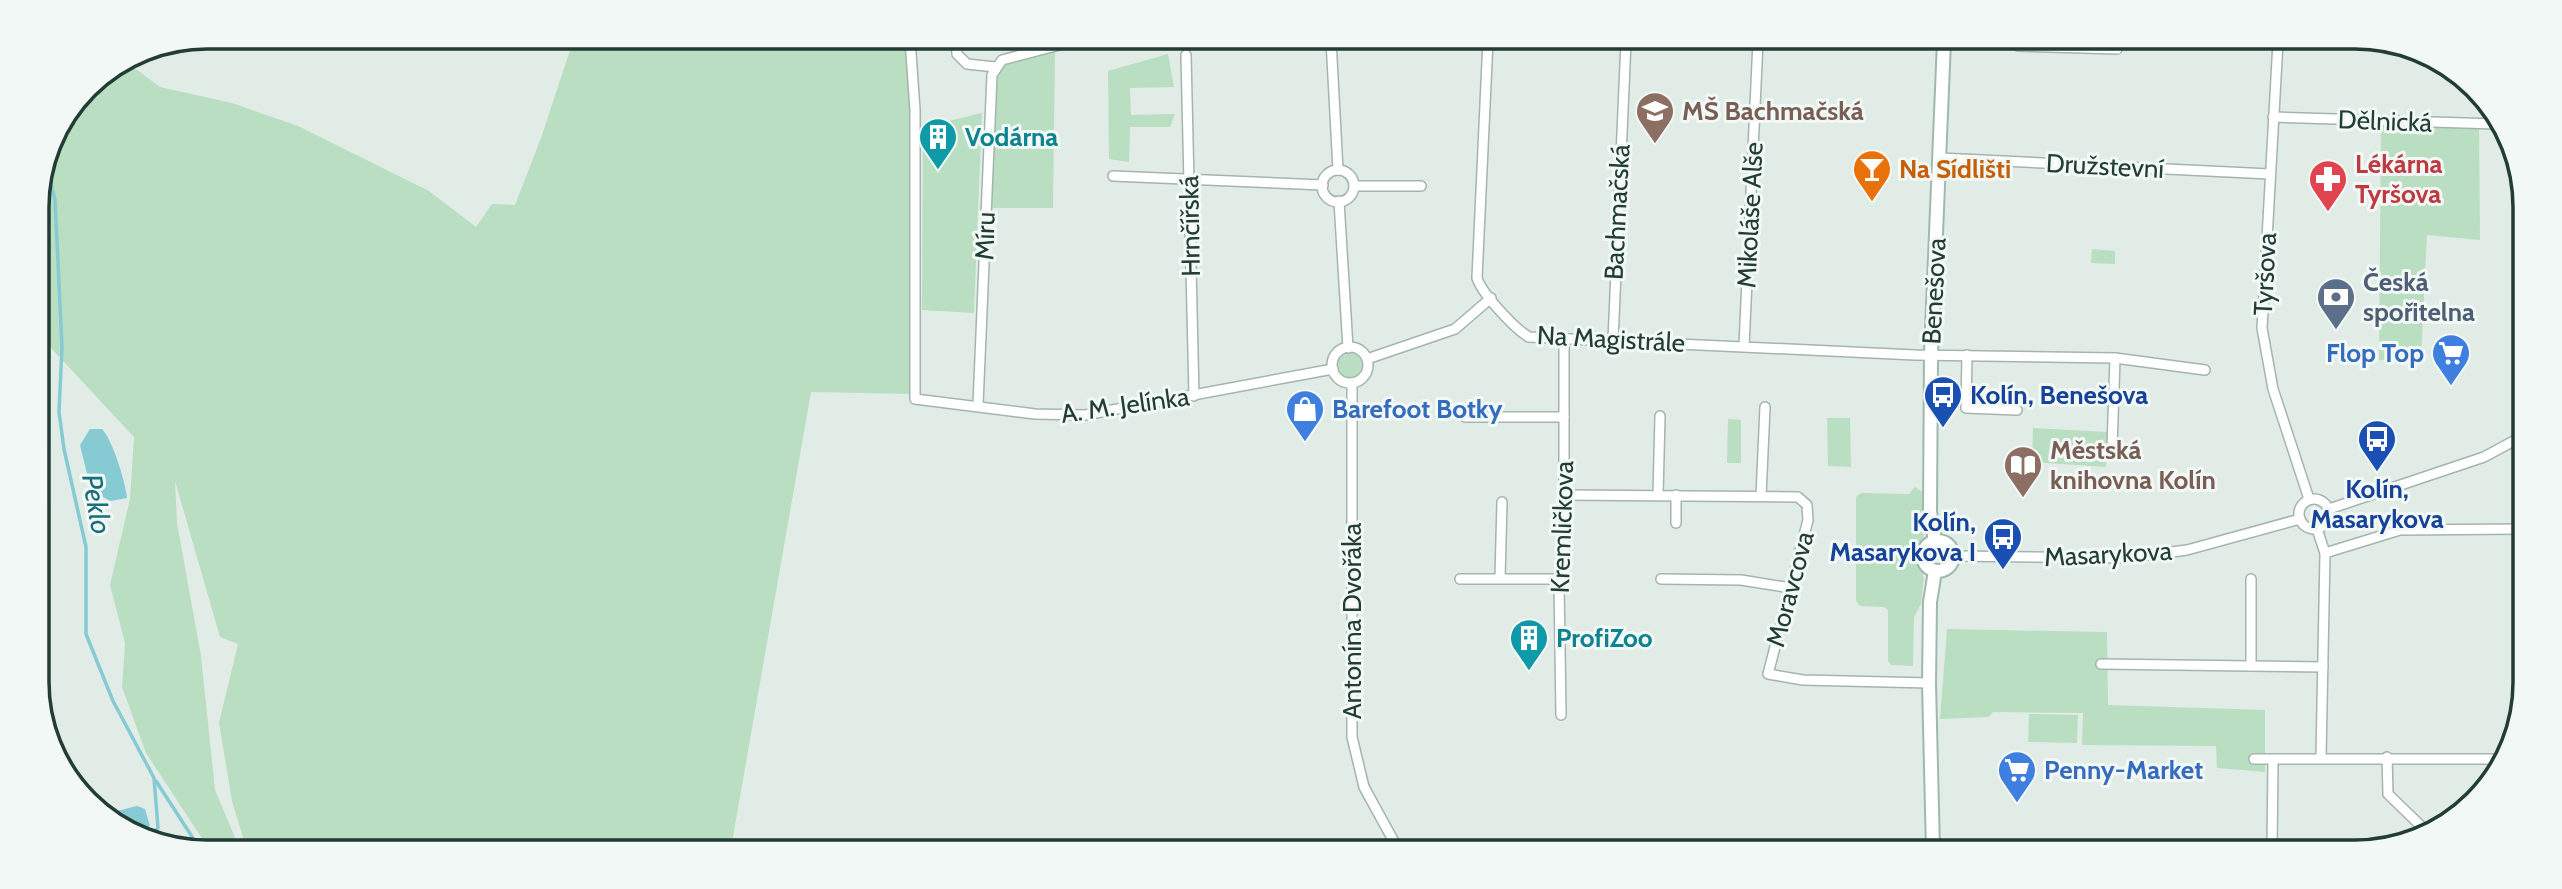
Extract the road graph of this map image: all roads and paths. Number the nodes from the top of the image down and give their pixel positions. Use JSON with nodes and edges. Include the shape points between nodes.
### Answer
{"nodes":[{"id":1,"x":911,"y":49,"type":"edge"},
{"id":2,"x":957,"y":49,"type":"edge"},
{"id":3,"x":1044,"y":49,"type":"edge"},
{"id":4,"x":1331,"y":49,"type":"edge"},
{"id":5,"x":1488,"y":49,"type":"edge"},
{"id":6,"x":1626,"y":49,"type":"edge"},
{"id":7,"x":1758,"y":49,"type":"edge"},
{"id":8,"x":1944,"y":49,"type":"edge"},
{"id":9,"x":2278,"y":49,"type":"edge"},
{"id":10,"x":1186,"y":55,"type":"dead end"},
{"id":11,"x":995,"y":67,"type":"junction"},
{"id":12,"x":2273,"y":117,"type":"junction"},
{"id":13,"x":2489,"y":124,"type":"edge"},
{"id":14,"x":1940,"y":158,"type":"junction"},
{"id":15,"x":1338,"y":170,"type":"junction"},
{"id":16,"x":2270,"y":174,"type":"junction"},
{"id":17,"x":1113,"y":176,"type":"dead end"},
{"id":18,"x":1189,"y":179,"type":"junction"},
{"id":19,"x":1323,"y":185,"type":"junction"},
{"id":20,"x":1354,"y":186,"type":"junction"},
{"id":21,"x":1421,"y":186,"type":"dead end"},
{"id":22,"x":1339,"y":201,"type":"junction"},
{"id":23,"x":1491,"y":298,"type":"junction"},
{"id":24,"x":1564,"y":339,"type":"junction"},
{"id":25,"x":1613,"y":341,"type":"junction"},
{"id":26,"x":1744,"y":346,"type":"junction"},
{"id":27,"x":1348,"y":348,"type":"junction"},
{"id":28,"x":1931,"y":354,"type":"junction"},
{"id":29,"x":1967,"y":355,"type":"junction"},
{"id":30,"x":2115,"y":358,"type":"junction"},
{"id":31,"x":1367,"y":359,"type":"junction"},
{"id":32,"x":1333,"y":369,"type":"junction"},
{"id":33,"x":2205,"y":370,"type":"dead end"},
{"id":34,"x":1352,"y":383,"type":"junction"},
{"id":35,"x":1194,"y":396,"type":"junction"},
{"id":36,"x":978,"y":405,"type":"junction"},
{"id":37,"x":1765,"y":407,"type":"dead end"},
{"id":38,"x":2017,"y":410,"type":"dead end"},
{"id":39,"x":1660,"y":415,"type":"dead end"},
{"id":40,"x":1465,"y":416,"type":"dead end"},
{"id":41,"x":1564,"y":417,"type":"junction"},
{"id":42,"x":2513,"y":441,"type":"edge"},
{"id":43,"x":2112,"y":449,"type":"dead end"},
{"id":44,"x":1564,"y":495,"type":"junction"},
{"id":45,"x":1658,"y":495,"type":"junction"},
{"id":46,"x":1676,"y":495,"type":"junction"},
{"id":47,"x":1761,"y":496,"type":"junction"},
{"id":48,"x":2309,"y":499,"type":"junction"},
{"id":49,"x":1502,"y":502,"type":"dead end"},
{"id":50,"x":2329,"y":509,"type":"junction"},
{"id":51,"x":2300,"y":519,"type":"junction"},
{"id":52,"x":1676,"y":523,"type":"dead end"},
{"id":53,"x":2317,"y":529,"type":"junction"},
{"id":54,"x":2513,"y":529,"type":"edge"},
{"id":55,"x":1935,"y":541,"type":"junction"},
{"id":56,"x":2325,"y":553,"type":"junction"},
{"id":57,"x":1954,"y":556,"type":"junction"},
{"id":58,"x":1935,"y":571,"type":"junction"},
{"id":59,"x":1500,"y":578,"type":"junction"},
{"id":60,"x":1460,"y":579,"type":"dead end"},
{"id":61,"x":1560,"y":579,"type":"junction"},
{"id":62,"x":1661,"y":579,"type":"dead end"},
{"id":63,"x":2251,"y":579,"type":"dead end"},
{"id":64,"x":1791,"y":589,"type":"junction"},
{"id":65,"x":2101,"y":664,"type":"dead end"},
{"id":66,"x":2251,"y":666,"type":"junction"},
{"id":67,"x":2323,"y":667,"type":"junction"},
{"id":68,"x":1929,"y":683,"type":"junction"},
{"id":69,"x":1561,"y":715,"type":"dead end"},
{"id":70,"x":2321,"y":757,"type":"junction"},
{"id":71,"x":2387,"y":757,"type":"junction"},
{"id":72,"x":2254,"y":759,"type":"dead end"},
{"id":73,"x":2493,"y":759,"type":"edge"},
{"id":74,"x":2273,"y":760,"type":"junction"},
{"id":75,"x":2420,"y":826,"type":"edge"},
{"id":76,"x":1393,"y":840,"type":"edge"},
{"id":77,"x":1933,"y":840,"type":"edge"},
{"id":78,"x":2272,"y":840,"type":"edge"}],
"edges":[{"from":1,"to":36,"type":"street","name":"A. M. Jelínka","via":[[915,110],[915,399]]},
{"from":2,"to":11,"type":"street","via":[[967,64]]},
{"from":3,"to":11,"type":"street","via":[[1002,60]]},
{"from":4,"to":15,"type":"street"},
{"from":5,"to":23,"type":"street","name":"Na Magistrále","via":[[1477,278]]},
{"from":6,"to":25,"type":"street","name":"Bachmačská"},
{"from":7,"to":26,"type":"street","name":"Mikoláše Alše"},
{"from":8,"to":14,"type":"street","name":"Benešova"},
{"from":9,"to":12,"type":"street","name":"Tyršova"},
{"from":10,"to":18,"type":"street","name":"Hrnčířská"},
{"from":11,"to":36,"type":"street","name":"Míru"},
{"from":12,"to":13,"type":"street","name":"Dělnická"},
{"from":12,"to":16,"type":"street","name":"Tyršova"},
{"from":14,"to":16,"type":"street","name":"Družstevní"},
{"from":14,"to":28,"type":"street","name":"Benešova"},
{"from":15,"to":19,"type":"street","via":[[1326,177]]},
{"from":15,"to":20,"type":"street","via":[[1349,174]]},
{"from":16,"to":48,"type":"street","name":"Tyršova","via":[[2262,328],[2273,389]]},
{"from":17,"to":18,"type":"street"},
{"from":18,"to":19,"type":"street"},
{"from":18,"to":35,"type":"street","name":"Hrnčířská"},
{"from":19,"to":22,"type":"street","via":[[1327,197]]},
{"from":20,"to":21,"type":"street"},
{"from":20,"to":22,"type":"street","via":[[1351,195]]},
{"from":22,"to":27,"type":"street"},
{"from":23,"to":24,"type":"street","name":"Na Magistrále","via":[[1525,335]]},
{"from":23,"to":31,"type":"street","via":[[1455,329]]},
{"from":24,"to":25,"type":"street","name":"Na Magistrále"},
{"from":24,"to":41,"type":"street","name":"Kremličkova"},
{"from":25,"to":26,"type":"street","name":"Na Magistrále"},
{"from":26,"to":28,"type":"street","name":"Na Magistrále"},
{"from":27,"to":31,"type":"street","via":[[1360,350]]},
{"from":27,"to":32,"type":"street","via":[[1335,356]]},
{"from":28,"to":29,"type":"street","name":"Na Magistrále"},
{"from":28,"to":55,"type":"street","name":"Benešova","via":[[1930,512]]},
{"from":29,"to":30,"type":"street","name":"Na Magistrále"},
{"from":29,"to":38,"type":"street","via":[[1966,408]]},
{"from":30,"to":33,"type":"street","name":"Na Magistrále"},
{"from":30,"to":43,"type":"street"},
{"from":31,"to":34,"type":"street","via":[[1366,375]]},
{"from":32,"to":34,"type":"street","via":[[1340,380]]},
{"from":32,"to":35,"type":"street","name":"A. M. Jelínka"},
{"from":34,"to":76,"type":"street","name":"Antonína Dvořáka","via":[[1351,729],[1364,787]]},
{"from":35,"to":36,"type":"street","name":"A. M. Jelínka","via":[[1085,415],[1035,414]]},
{"from":37,"to":47,"type":"street"},
{"from":39,"to":45,"type":"street"},
{"from":40,"to":41,"type":"street"},
{"from":41,"to":44,"type":"street","name":"Kremličkova"},
{"from":42,"to":50,"type":"street","via":[[2484,457]]},
{"from":44,"to":45,"type":"street","name":"Moravcova"},
{"from":44,"to":61,"type":"street","name":"Kremličkova"},
{"from":45,"to":46,"type":"street","name":"Moravcova"},
{"from":46,"to":47,"type":"street","name":"Moravcova"},
{"from":46,"to":52,"type":"street"},
{"from":47,"to":64,"type":"street","name":"Moravcova","via":[[1798,497],[1807,505],[1808,520]]},
{"from":48,"to":50,"type":"street","via":[[2319,499]]},
{"from":48,"to":51,"type":"street","via":[[2300,509]]},
{"from":49,"to":59,"type":"street"},
{"from":50,"to":53,"type":"street","via":[[2326,524]]},
{"from":51,"to":53,"type":"street"},
{"from":51,"to":57,"type":"street","name":"Masarykova","via":[[2187,550],[2124,558]]},
{"from":53,"to":56,"type":"street"},
{"from":54,"to":56,"type":"street","via":[[2400,530]]},
{"from":55,"to":57,"type":"street","via":[[1948,544]]},
{"from":55,"to":58,"type":"street","name":"Benešova","via":[[1923,556]]},
{"from":56,"to":67,"type":"street"},
{"from":57,"to":58,"type":"street","via":[[1948,568]]},
{"from":58,"to":68,"type":"street","name":"Benešova"},
{"from":59,"to":60,"type":"street"},
{"from":59,"to":61,"type":"street"},
{"from":61,"to":69,"type":"street","name":"Kremličkova"},
{"from":62,"to":64,"type":"street","via":[[1741,579]]},
{"from":63,"to":66,"type":"street"},
{"from":64,"to":68,"type":"street","name":"Moravcova","via":[[1768,674],[1803,680]]},
{"from":65,"to":66,"type":"street"},
{"from":66,"to":67,"type":"street"},
{"from":67,"to":70,"type":"street"},
{"from":68,"to":77,"type":"street","name":"Benešova"},
{"from":70,"to":71,"type":"street"},
{"from":70,"to":74,"type":"street"},
{"from":71,"to":73,"type":"street"},
{"from":71,"to":75,"type":"street","via":[[2391,799]]},
{"from":72,"to":74,"type":"street"},
{"from":74,"to":78,"type":"street"}]}
